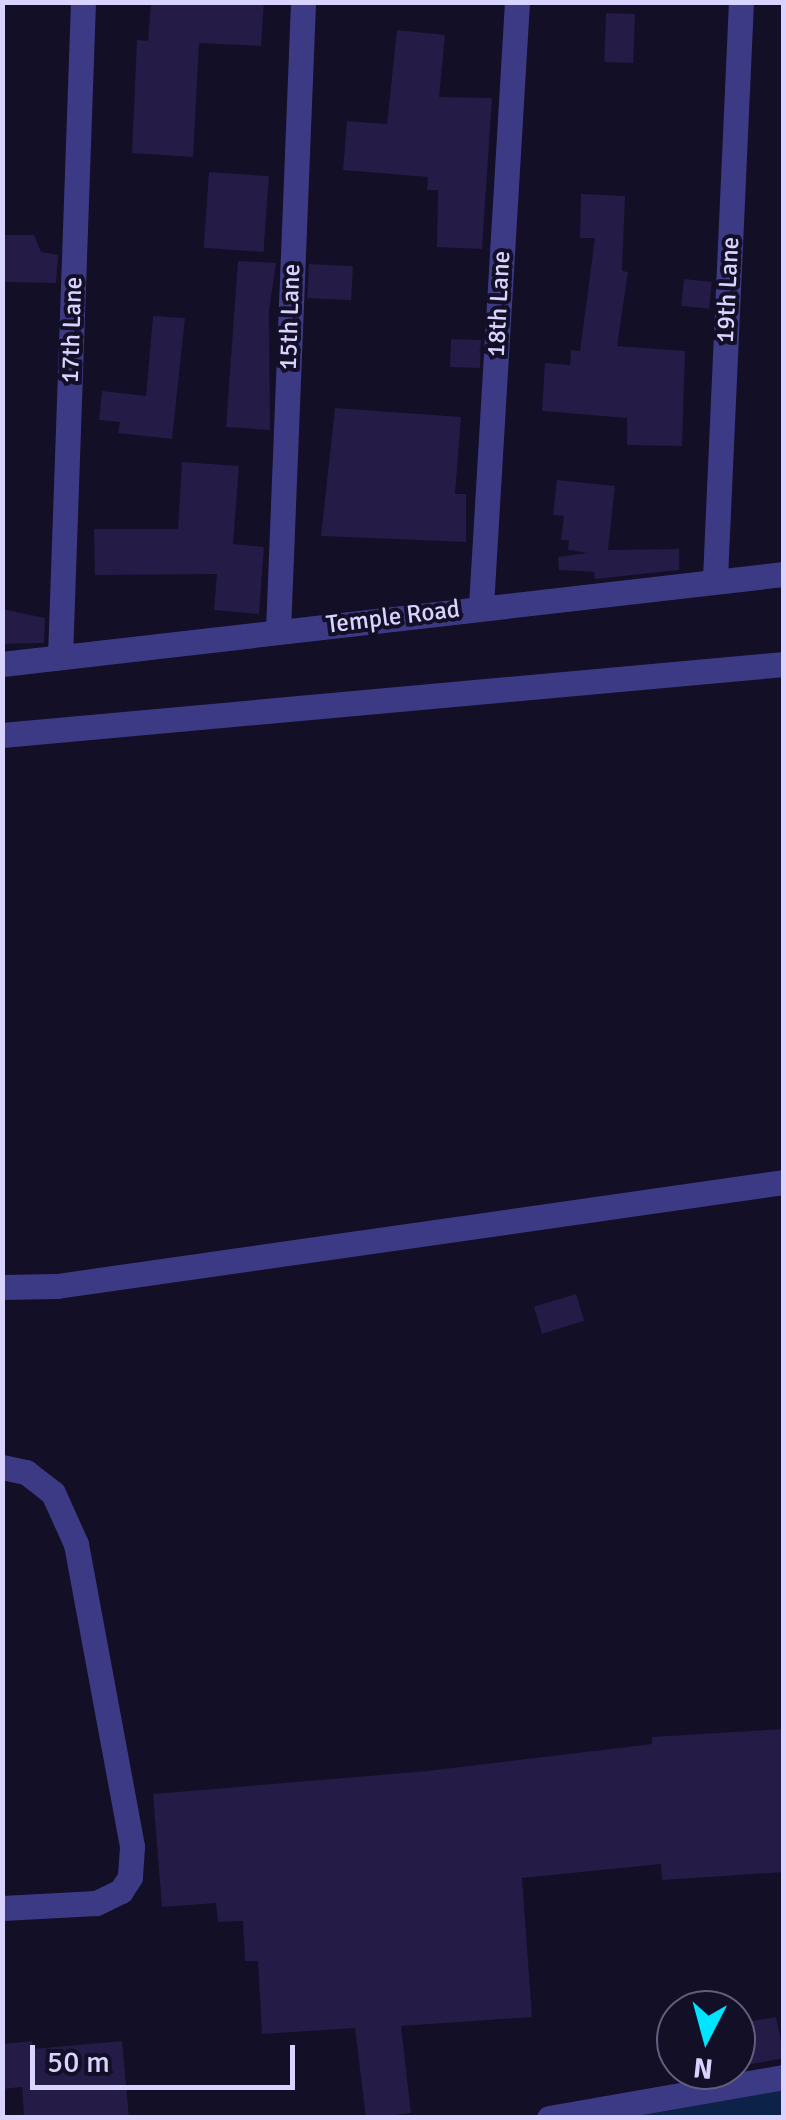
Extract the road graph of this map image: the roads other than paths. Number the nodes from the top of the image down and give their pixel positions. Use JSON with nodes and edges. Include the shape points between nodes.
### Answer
{"nodes":[{"id":1,"x":83,"y":2,"type":"edge"},
{"id":2,"x":302,"y":2,"type":"edge"},
{"id":3,"x":517,"y":2,"type":"edge"},
{"id":4,"x":741,"y":2,"type":"edge"},
{"id":5,"x":784,"y":574,"type":"edge"},
{"id":6,"x":714,"y":578,"type":"junction"},
{"id":7,"x":481,"y":606,"type":"junction"},
{"id":8,"x":278,"y":631,"type":"junction"},
{"id":9,"x":60,"y":657,"type":"junction"},
{"id":10,"x":2,"y":664,"type":"edge"},
{"id":11,"x":784,"y":664,"type":"edge"},
{"id":12,"x":2,"y":734,"type":"edge"},
{"id":13,"x":784,"y":1182,"type":"edge"},
{"id":14,"x":2,"y":1287,"type":"edge"},
{"id":15,"x":2,"y":1468,"type":"edge"},
{"id":16,"x":2,"y":1908,"type":"edge"},
{"id":17,"x":784,"y":2077,"type":"edge"},
{"id":18,"x":549,"y":2118,"type":"edge"}],
"edges":[{"from":1,"to":9,"type":"street","name":"17th Lane"},
{"from":2,"to":8,"type":"street","name":"15th Lane"},
{"from":3,"to":7,"type":"street","name":"18th Lane"},
{"from":4,"to":6,"type":"street","name":"19th Lane"},
{"from":5,"to":6,"type":"street","name":"Temple Road"},
{"from":6,"to":7,"type":"street","name":"Temple Road"},
{"from":7,"to":8,"type":"street","name":"Temple Road"},
{"from":8,"to":9,"type":"street","name":"Temple Road"},
{"from":9,"to":10,"type":"street","name":"Temple Road"},
{"from":11,"to":12,"type":"street"},
{"from":13,"to":14,"type":"street","via":[[57,1286]]},
{"from":15,"to":16,"type":"street","via":[[26,1472],[54,1493],[76,1544],[132,1847],[130,1877],[121,1891],[96,1903]]},
{"from":17,"to":18,"type":"street"}]}
